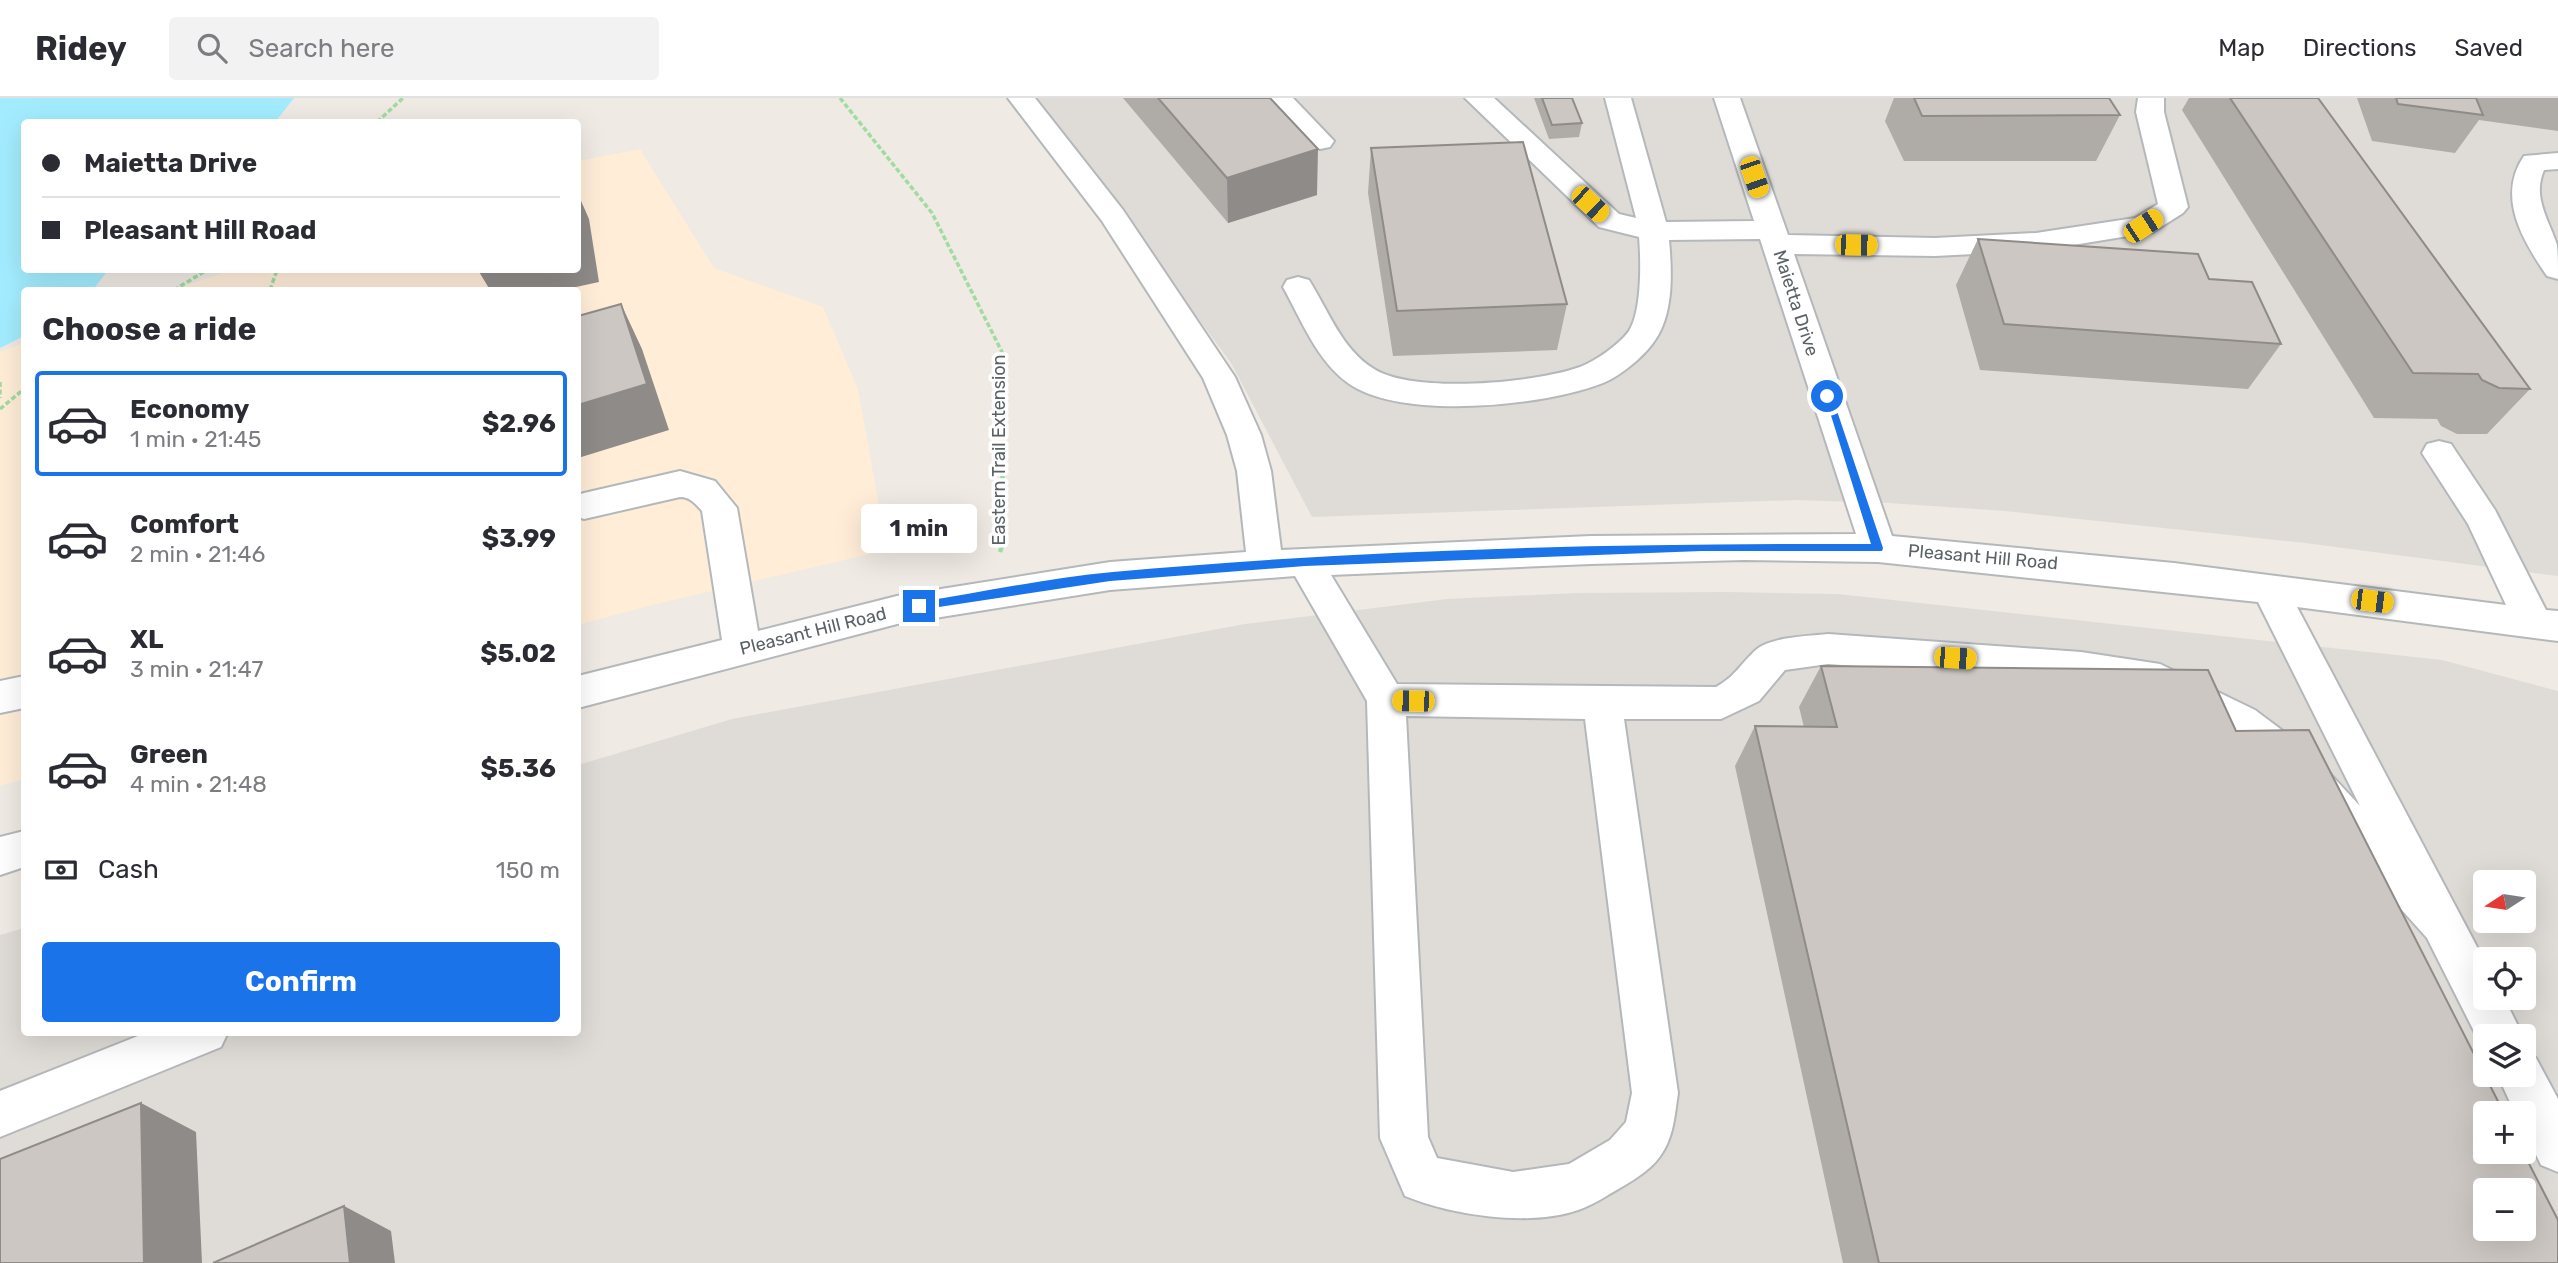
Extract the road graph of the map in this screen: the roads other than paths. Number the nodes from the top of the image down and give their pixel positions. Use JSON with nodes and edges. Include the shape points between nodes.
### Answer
{"nodes":[{"id":1,"x":1021,"y":98,"type":"edge"},
{"id":2,"x":1278,"y":98,"type":"edge"},
{"id":3,"x":1478,"y":98,"type":"edge"},
{"id":4,"x":1618,"y":98,"type":"edge"},
{"id":5,"x":1727,"y":98,"type":"edge"},
{"id":6,"x":2151,"y":98,"type":"edge"},
{"id":7,"x":1320,"y":141,"type":"dead end"},
{"id":8,"x":2558,"y":161,"type":"edge"},
{"id":9,"x":1654,"y":231,"type":"junction"},
{"id":10,"x":1774,"y":237,"type":"junction"},
{"id":11,"x":2558,"y":269,"type":"edge"},
{"id":12,"x":1298,"y":288,"type":"dead end"},
{"id":13,"x":2439,"y":453,"type":"dead end"},
{"id":14,"x":584,"y":506,"type":"dead end"},
{"id":15,"x":1878,"y":548,"type":"junction"},
{"id":16,"x":1285,"y":563,"type":"junction"},
{"id":17,"x":2269,"y":588,"type":"junction"},
{"id":18,"x":2545,"y":624,"type":"edge"},
{"id":19,"x":742,"y":648,"type":"junction"},
{"id":20,"x":581,"y":691,"type":"edge"},
{"id":21,"x":21,"y":693,"type":"edge"},
{"id":22,"x":0,"y":697,"type":"edge"},
{"id":23,"x":1386,"y":700,"type":"junction"},
{"id":24,"x":1602,"y":703,"type":"junction"},
{"id":25,"x":21,"y":850,"type":"edge"},
{"id":26,"x":0,"y":856,"type":"edge"},
{"id":27,"x":2442,"y":924,"type":"junction"},
{"id":28,"x":2494,"y":1024,"type":"edge"},
{"id":29,"x":195,"y":1036,"type":"edge"},
{"id":30,"x":2527,"y":1087,"type":"edge"},
{"id":31,"x":0,"y":1114,"type":"edge"},
{"id":32,"x":2558,"y":1148,"type":"edge"}],
"edges":[{"from":1,"to":16,"type":"street","via":[[1113,216],[1219,377],[1244,435]]},
{"from":2,"to":7,"type":"street"},
{"from":3,"to":9,"type":"street","via":[[1609,221]]},
{"from":4,"to":9,"type":"street"},
{"from":5,"to":10,"type":"street","name":"Maietta Drive"},
{"from":6,"to":10,"type":"street","via":[[2150,112],[2173,207],[2143,226],[2036,242],[1935,247]]},
{"from":8,"to":11,"type":"street","via":[[2534,162],[2525,186],[2534,229]]},
{"from":9,"to":10,"type":"street"},
{"from":9,"to":12,"type":"street","via":[[1656,295],[1643,335],[1594,374],[1538,387],[1458,395],[1401,392],[1370,382],[1341,359]]},
{"from":10,"to":15,"type":"street","name":"Maietta Drive"},
{"from":13,"to":18,"type":"street"},
{"from":14,"to":19,"type":"street","via":[[680,484],[696,484],[708,494],[719,508]]},
{"from":15,"to":16,"type":"street","name":"Pleasant Hill Road","via":[[1702,547]]},
{"from":15,"to":17,"type":"street","name":"Pleasant Hill Road"},
{"from":16,"to":19,"type":"street","name":"Pleasant Hill Road","via":[[1110,576],[984,595],[897,610]]},
{"from":16,"to":23,"type":"street"},
{"from":17,"to":18,"type":"street","name":"Pleasant Hill Road"},
{"from":17,"to":27,"type":"street"},
{"from":19,"to":20,"type":"street","name":"Pleasant Hill Road"},
{"from":21,"to":22,"type":"street"},
{"from":23,"to":24,"type":"street"},
{"from":23,"to":24,"type":"street","via":[[1404,1138],[1422,1180],[1513,1196],[1575,1187],[1627,1157],[1647,1134],[1655,1093]]},
{"from":24,"to":27,"type":"street","via":[[1721,703],[1745,690],[1772,658],[1828,649],[2081,667],[2160,680],[2241,721],[2293,761]]},
{"from":25,"to":26,"type":"street"},
{"from":27,"to":28,"type":"street"},
{"from":29,"to":31,"type":"street"},
{"from":30,"to":32,"type":"street"}]}
